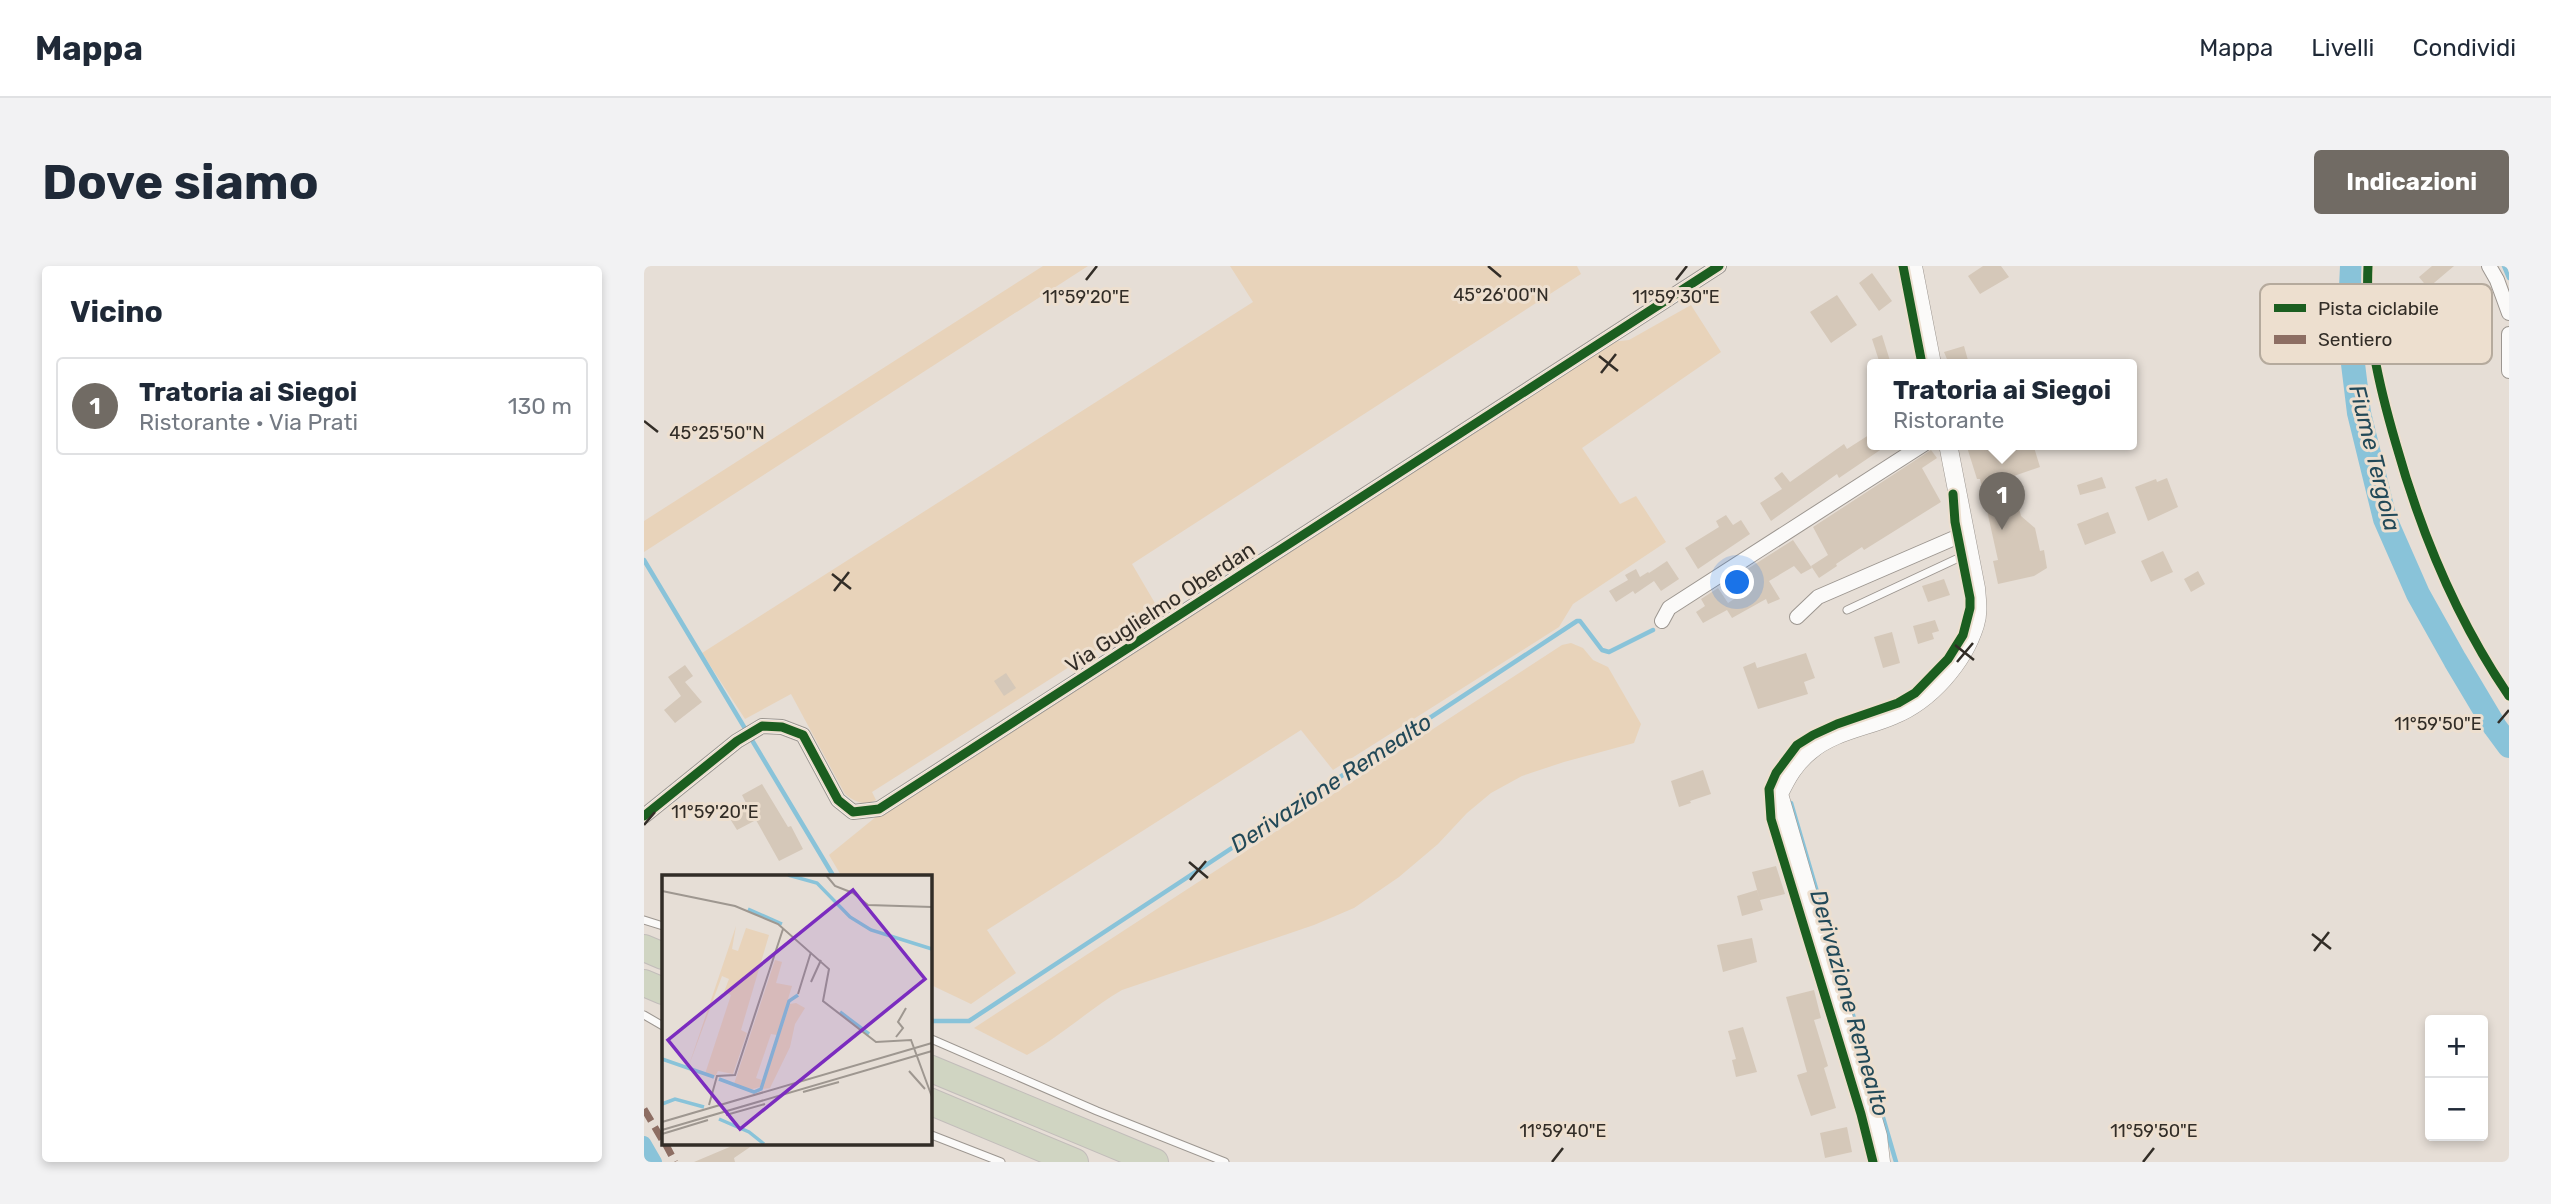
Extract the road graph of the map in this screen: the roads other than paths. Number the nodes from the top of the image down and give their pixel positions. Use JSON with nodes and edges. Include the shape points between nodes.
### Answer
{"nodes":[{"id":1,"x":1719,"y":266,"type":"edge"},
{"id":2,"x":1913,"y":266,"type":"edge"},
{"id":3,"x":2489,"y":266,"type":"edge"},
{"id":4,"x":2509,"y":313,"type":"edge"},
{"id":5,"x":2509,"y":334,"type":"edge"},
{"id":6,"x":1931,"y":359,"type":"edge"},
{"id":7,"x":2509,"y":371,"type":"edge"},
{"id":8,"x":1915,"y":450,"type":"edge"},
{"id":9,"x":1949,"y":450,"type":"edge"},
{"id":10,"x":1966,"y":533,"type":"junction"},
{"id":11,"x":1970,"y":552,"type":"junction"},
{"id":12,"x":1847,"y":610,"type":"dead end"},
{"id":13,"x":1797,"y":617,"type":"dead end"},
{"id":14,"x":1662,"y":621,"type":"dead end"},
{"id":15,"x":644,"y":816,"type":"edge"},
{"id":16,"x":644,"y":920,"type":"edge"},
{"id":17,"x":662,"y":926,"type":"edge"},
{"id":18,"x":644,"y":948,"type":"edge"},
{"id":19,"x":662,"y":956,"type":"edge"},
{"id":20,"x":644,"y":983,"type":"edge"},
{"id":21,"x":662,"y":991,"type":"edge"},
{"id":22,"x":644,"y":1015,"type":"edge"},
{"id":23,"x":662,"y":1025,"type":"edge"},
{"id":24,"x":931,"y":1039,"type":"edge"},
{"id":25,"x":931,"y":1069,"type":"edge"},
{"id":26,"x":931,"y":1102,"type":"edge"},
{"id":27,"x":931,"y":1135,"type":"edge"},
{"id":28,"x":1002,"y":1162,"type":"edge"},
{"id":29,"x":1075,"y":1162,"type":"edge"},
{"id":30,"x":1156,"y":1162,"type":"edge"},
{"id":31,"x":1225,"y":1162,"type":"edge"},
{"id":32,"x":1881,"y":1162,"type":"edge"}],
"edges":[{"from":1,"to":15,"type":"street","name":"Via Guglielmo Oberdan","via":[[879,809],[853,812],[838,800],[803,735],[762,726]]},
{"from":2,"to":6,"type":"street"},
{"from":3,"to":4,"type":"street"},
{"from":5,"to":7,"type":"street"},
{"from":8,"to":14,"type":"street","via":[[1668,608]]},
{"from":9,"to":10,"type":"street"},
{"from":10,"to":11,"type":"street"},
{"from":10,"to":13,"type":"street","via":[[1818,597]]},
{"from":11,"to":12,"type":"lane"},
{"from":11,"to":32,"type":"street","via":[[1978,605],[1968,642],[1955,664],[1919,701],[1811,750],[1790,772],[1779,794],[1878,1136]]},
{"from":16,"to":17,"type":"lane"},
{"from":18,"to":19,"type":"highway"},
{"from":20,"to":21,"type":"highway"},
{"from":22,"to":23,"type":"lane"},
{"from":24,"to":31,"type":"lane"},
{"from":25,"to":30,"type":"highway"},
{"from":26,"to":29,"type":"highway"},
{"from":27,"to":28,"type":"lane"}]}
